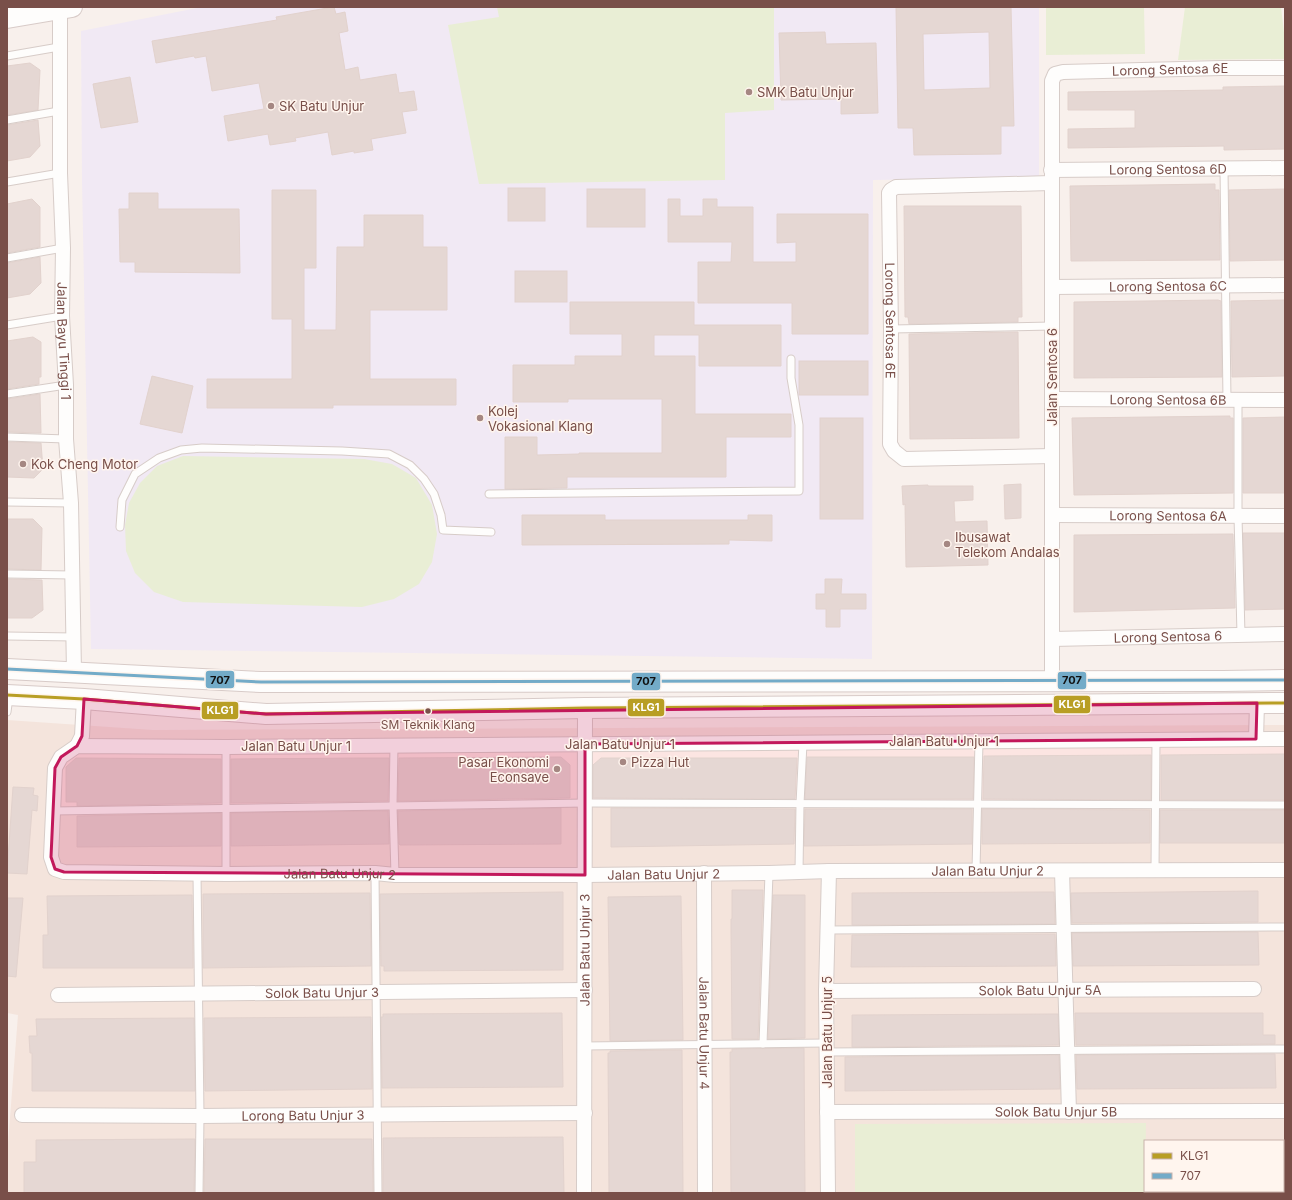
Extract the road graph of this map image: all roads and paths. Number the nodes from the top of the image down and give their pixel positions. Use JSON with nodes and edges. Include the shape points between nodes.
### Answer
{"nodes":[{"id":1,"x":66,"y":8,"type":"edge"},
{"id":2,"x":7,"y":18,"type":"edge"},
{"id":3,"x":59,"y":47,"type":"junction"},
{"id":4,"x":7,"y":56,"type":"edge"},
{"id":5,"x":1285,"y":68,"type":"edge"},
{"id":6,"x":1055,"y":74,"type":"joint"},
{"id":7,"x":59,"y":112,"type":"junction"},
{"id":8,"x":7,"y":120,"type":"edge"},
{"id":9,"x":1285,"y":168,"type":"edge"},
{"id":10,"x":1224,"y":169,"type":"junction"},
{"id":11,"x":60,"y":173,"type":"junction"},
{"id":12,"x":1051,"y":177,"type":"junction"},
{"id":13,"x":7,"y":182,"type":"edge"},
{"id":14,"x":62,"y":248,"type":"junction"},
{"id":15,"x":7,"y":258,"type":"edge"},
{"id":16,"x":1285,"y":285,"type":"edge"},
{"id":17,"x":1225,"y":286,"type":"junction"},
{"id":18,"x":1052,"y":287,"type":"junction"},
{"id":19,"x":62,"y":316,"type":"junction"},
{"id":20,"x":7,"y":325,"type":"edge"},
{"id":21,"x":1052,"y":326,"type":"junction"},
{"id":22,"x":891,"y":329,"type":"junction"},
{"id":23,"x":791,"y":359,"type":"dead end"},
{"id":24,"x":66,"y":385,"type":"junction"},
{"id":25,"x":7,"y":394,"type":"edge"},
{"id":26,"x":1052,"y":399,"type":"junction"},
{"id":27,"x":1233,"y":400,"type":"junction"},
{"id":28,"x":1285,"y":400,"type":"edge"},
{"id":29,"x":7,"y":437,"type":"edge"},
{"id":30,"x":66,"y":439,"type":"junction"},
{"id":31,"x":1052,"y":456,"type":"junction"},
{"id":32,"x":489,"y":494,"type":"dead end"},
{"id":33,"x":7,"y":502,"type":"edge"},
{"id":34,"x":71,"y":503,"type":"junction"},
{"id":35,"x":1052,"y":515,"type":"junction"},
{"id":36,"x":1238,"y":516,"type":"junction"},
{"id":37,"x":1285,"y":516,"type":"edge"},
{"id":38,"x":120,"y":527,"type":"dead end"},
{"id":39,"x":491,"y":532,"type":"dead end"},
{"id":40,"x":7,"y":574,"type":"edge"},
{"id":41,"x":72,"y":575,"type":"junction"},
{"id":42,"x":1285,"y":634,"type":"edge"},
{"id":43,"x":1241,"y":635,"type":"junction"},
{"id":44,"x":7,"y":636,"type":"edge"},
{"id":45,"x":74,"y":636,"type":"junction"},
{"id":46,"x":1052,"y":639,"type":"junction"},
{"id":47,"x":7,"y":669,"type":"edge"},
{"id":48,"x":74,"y":672,"type":"junction"},
{"id":49,"x":1285,"y":680,"type":"edge"},
{"id":50,"x":1052,"y":681,"type":"junction"},
{"id":51,"x":559,"y":682,"type":"junction"},
{"id":52,"x":84,"y":699,"type":"junction"},
{"id":53,"x":8,"y":701,"type":"edge"},
{"id":54,"x":1257,"y":703,"type":"junction"},
{"id":55,"x":1285,"y":703,"type":"edge"},
{"id":56,"x":585,"y":708,"type":"junction"},
{"id":57,"x":1256,"y":739,"type":"junction"},
{"id":58,"x":1285,"y":739,"type":"edge"},
{"id":59,"x":1156,"y":740,"type":"junction"},
{"id":60,"x":979,"y":741,"type":"junction"},
{"id":61,"x":803,"y":742,"type":"junction"},
{"id":62,"x":585,"y":744,"type":"junction"},
{"id":63,"x":77,"y":746,"type":"junction"},
{"id":64,"x":394,"y":746,"type":"junction"},
{"id":65,"x":226,"y":747,"type":"junction"},
{"id":66,"x":585,"y":803,"type":"junction"},
{"id":67,"x":800,"y":804,"type":"junction"},
{"id":68,"x":1155,"y":804,"type":"junction"},
{"id":69,"x":1285,"y":804,"type":"edge"},
{"id":70,"x":978,"y":805,"type":"junction"},
{"id":71,"x":393,"y":806,"type":"junction"},
{"id":72,"x":226,"y":808,"type":"junction"},
{"id":73,"x":53,"y":811,"type":"junction"},
{"id":74,"x":1155,"y":870,"type":"junction"},
{"id":75,"x":1285,"y":870,"type":"edge"},
{"id":76,"x":829,"y":871,"type":"junction"},
{"id":77,"x":1062,"y":871,"type":"junction"},
{"id":78,"x":799,"y":872,"type":"junction"},
{"id":79,"x":976,"y":872,"type":"junction"},
{"id":80,"x":375,"y":873,"type":"junction"},
{"id":81,"x":704,"y":873,"type":"junction"},
{"id":82,"x":769,"y":873,"type":"junction"},
{"id":83,"x":197,"y":874,"type":"junction"},
{"id":84,"x":226,"y":874,"type":"junction"},
{"id":85,"x":395,"y":875,"type":"junction"},
{"id":86,"x":585,"y":875,"type":"junction"},
{"id":87,"x":1285,"y":926,"type":"edge"},
{"id":88,"x":1064,"y":928,"type":"junction"},
{"id":89,"x":828,"y":930,"type":"junction"},
{"id":90,"x":1254,"y":989,"type":"dead end"},
{"id":91,"x":585,"y":990,"type":"junction"},
{"id":92,"x":826,"y":990,"type":"junction"},
{"id":93,"x":1065,"y":990,"type":"junction"},
{"id":94,"x":376,"y":992,"type":"junction"},
{"id":95,"x":198,"y":994,"type":"junction"},
{"id":96,"x":58,"y":995,"type":"dead end"},
{"id":97,"x":705,"y":1044,"type":"junction"},
{"id":98,"x":763,"y":1044,"type":"junction"},
{"id":99,"x":585,"y":1046,"type":"junction"},
{"id":100,"x":826,"y":1048,"type":"junction"},
{"id":101,"x":1285,"y":1049,"type":"edge"},
{"id":102,"x":1067,"y":1050,"type":"junction"},
{"id":103,"x":1285,"y":1111,"type":"edge"},
{"id":104,"x":827,"y":1112,"type":"junction"},
{"id":105,"x":1069,"y":1112,"type":"junction"},
{"id":106,"x":584,"y":1113,"type":"junction"},
{"id":107,"x":22,"y":1114,"type":"dead end"},
{"id":108,"x":377,"y":1114,"type":"junction"},
{"id":109,"x":200,"y":1116,"type":"junction"},
{"id":110,"x":199,"y":1193,"type":"edge"},
{"id":111,"x":378,"y":1193,"type":"edge"},
{"id":112,"x":584,"y":1193,"type":"edge"},
{"id":113,"x":705,"y":1193,"type":"edge"},
{"id":114,"x":828,"y":1193,"type":"edge"}],
"edges":[{"from":1,"to":2,"type":"main road"},
{"from":1,"to":3,"type":"street","name":"Jalan Bayu Tinggi 1"},
{"from":3,"to":4,"type":"lane"},
{"from":3,"to":7,"type":"street","name":"Jalan Bayu Tinggi 1"},
{"from":5,"to":6,"type":"street","name":"Lorong Sentosa 6E"},
{"from":6,"to":12,"type":"street","name":"Jalan Sentosa 6","via":[[1052,80]]},
{"from":7,"to":8,"type":"lane"},
{"from":7,"to":11,"type":"street","name":"Jalan Bayu Tinggi 1"},
{"from":9,"to":10,"type":"street","name":"Lorong Sentosa 6D"},
{"from":10,"to":12,"type":"street","name":"Lorong Sentosa 6D"},
{"from":10,"to":17,"type":"lane"},
{"from":11,"to":13,"type":"lane"},
{"from":11,"to":14,"type":"street","name":"Jalan Bayu Tinggi 1"},
{"from":12,"to":18,"type":"street","name":"Jalan Sentosa 6"},
{"from":12,"to":22,"type":"street","name":"Lorong Sentosa 6E","via":[[896,187],[891,190]]},
{"from":14,"to":15,"type":"lane"},
{"from":14,"to":19,"type":"street","name":"Jalan Bayu Tinggi 1"},
{"from":16,"to":17,"type":"street","name":"Lorong Sentosa 6C"},
{"from":17,"to":18,"type":"street","name":"Lorong Sentosa 6C"},
{"from":17,"to":27,"type":"lane"},
{"from":18,"to":21,"type":"street","name":"Jalan Sentosa 6"},
{"from":19,"to":20,"type":"lane"},
{"from":19,"to":24,"type":"street","name":"Jalan Bayu Tinggi 1"},
{"from":21,"to":22,"type":"lane"},
{"from":21,"to":26,"type":"street","name":"Jalan Sentosa 6"},
{"from":22,"to":31,"type":"street","name":"Lorong Sentosa 6E","via":[[890,444],[898,455],[904,459]]},
{"from":23,"to":32,"type":"lane","via":[[791,378],[799,425],[799,491]]},
{"from":24,"to":25,"type":"lane"},
{"from":24,"to":30,"type":"street","name":"Jalan Bayu Tinggi 1"},
{"from":26,"to":27,"type":"street","name":"Lorong Sentosa 6B"},
{"from":26,"to":31,"type":"street","name":"Jalan Sentosa 6"},
{"from":27,"to":28,"type":"street","name":"Lorong Sentosa 6B"},
{"from":27,"to":36,"type":"lane"},
{"from":29,"to":30,"type":"lane"},
{"from":30,"to":34,"type":"street","name":"Jalan Bayu Tinggi 1"},
{"from":31,"to":35,"type":"street","name":"Jalan Sentosa 6"},
{"from":33,"to":34,"type":"lane"},
{"from":34,"to":41,"type":"street","name":"Jalan Bayu Tinggi 1"},
{"from":35,"to":36,"type":"street","name":"Lorong Sentosa 6A"},
{"from":35,"to":46,"type":"street","name":"Jalan Sentosa 6"},
{"from":36,"to":37,"type":"street","name":"Lorong Sentosa 6A"},
{"from":36,"to":43,"type":"lane"},
{"from":38,"to":39,"type":"lane","via":[[122,500],[135,474],[159,458],[181,450],[202,448],[390,454],[410,465],[424,479],[434,494],[443,530]]},
{"from":40,"to":41,"type":"lane"},
{"from":41,"to":45,"type":"street","name":"Jalan Bayu Tinggi 1"},
{"from":42,"to":43,"type":"street","name":"Lorong Sentosa 6"},
{"from":43,"to":46,"type":"street","name":"Lorong Sentosa 6"},
{"from":44,"to":45,"type":"lane"},
{"from":45,"to":48,"type":"street","name":"Jalan Bayu Tinggi 1"},
{"from":46,"to":50,"type":"street","name":"Jalan Sentosa 6"},
{"from":47,"to":48,"type":"main road"},
{"from":48,"to":51,"type":"main road","via":[[262,682]]},
{"from":49,"to":50,"type":"main road"},
{"from":50,"to":51,"type":"main road"},
{"from":51,"to":56,"type":"main road","via":[[580,696]]},
{"from":52,"to":53,"type":"main road"},
{"from":52,"to":56,"type":"main road","via":[[266,714]]},
{"from":52,"to":63,"type":"street","via":[[82,736]]},
{"from":54,"to":55,"type":"main road"},
{"from":54,"to":56,"type":"main road"},
{"from":54,"to":57,"type":"street"},
{"from":56,"to":62,"type":"street","name":"Jalan Batu Unjur 3"},
{"from":57,"to":58,"type":"street","name":"Jalan Batu Unjur 1"},
{"from":57,"to":59,"type":"street","name":"Jalan Batu Unjur 1"},
{"from":59,"to":60,"type":"street","name":"Jalan Batu Unjur 1"},
{"from":59,"to":68,"type":"lane"},
{"from":60,"to":61,"type":"street","name":"Jalan Batu Unjur 1"},
{"from":60,"to":70,"type":"lane"},
{"from":61,"to":62,"type":"street","name":"Jalan Batu Unjur 1"},
{"from":61,"to":67,"type":"lane"},
{"from":62,"to":64,"type":"street","name":"Jalan Batu Unjur 1"},
{"from":62,"to":66,"type":"street","name":"Jalan Batu Unjur 3"},
{"from":63,"to":65,"type":"street","name":"Jalan Batu Unjur 1"},
{"from":63,"to":73,"type":"street","via":[[61,757],[55,768]]},
{"from":64,"to":65,"type":"street","name":"Jalan Batu Unjur 1"},
{"from":64,"to":71,"type":"lane"},
{"from":65,"to":72,"type":"lane"},
{"from":66,"to":67,"type":"lane"},
{"from":66,"to":71,"type":"lane"},
{"from":66,"to":86,"type":"street","name":"Jalan Batu Unjur 3"},
{"from":67,"to":70,"type":"lane"},
{"from":67,"to":78,"type":"lane"},
{"from":68,"to":69,"type":"lane"},
{"from":68,"to":70,"type":"lane"},
{"from":68,"to":74,"type":"lane"},
{"from":70,"to":79,"type":"lane"},
{"from":71,"to":72,"type":"lane"},
{"from":71,"to":85,"type":"lane"},
{"from":72,"to":73,"type":"lane"},
{"from":72,"to":84,"type":"lane"},
{"from":73,"to":83,"type":"street","name":"Jalan Batu Unjur 2","via":[[51,857],[55,869],[64,872]]},
{"from":74,"to":75,"type":"street","name":"Jalan Batu Unjur 2"},
{"from":74,"to":77,"type":"street","name":"Jalan Batu Unjur 2"},
{"from":76,"to":78,"type":"street","name":"Jalan Batu Unjur 2"},
{"from":76,"to":79,"type":"street","name":"Jalan Batu Unjur 2"},
{"from":76,"to":89,"type":"street","name":"Jalan Batu Unjur 5"},
{"from":77,"to":79,"type":"street","name":"Jalan Batu Unjur 2"},
{"from":77,"to":88,"type":"street"},
{"from":78,"to":82,"type":"street","name":"Jalan Batu Unjur 2"},
{"from":80,"to":84,"type":"street","name":"Jalan Batu Unjur 2"},
{"from":80,"to":85,"type":"street","name":"Jalan Batu Unjur 2"},
{"from":80,"to":94,"type":"lane"},
{"from":81,"to":82,"type":"street","name":"Jalan Batu Unjur 2"},
{"from":81,"to":86,"type":"street","name":"Jalan Batu Unjur 2"},
{"from":81,"to":97,"type":"street","name":"Jalan Batu Unjur 4"},
{"from":82,"to":98,"type":"lane"},
{"from":83,"to":84,"type":"street","name":"Jalan Batu Unjur 2"},
{"from":83,"to":95,"type":"lane"},
{"from":85,"to":86,"type":"street","name":"Jalan Batu Unjur 2"},
{"from":86,"to":91,"type":"street","name":"Jalan Batu Unjur 3"},
{"from":87,"to":88,"type":"lane"},
{"from":88,"to":89,"type":"lane"},
{"from":88,"to":93,"type":"street"},
{"from":89,"to":92,"type":"street","name":"Jalan Batu Unjur 5"},
{"from":90,"to":93,"type":"street","name":"Solok Batu Unjur 5A"},
{"from":91,"to":94,"type":"street","name":"Solok Batu Unjur 3"},
{"from":91,"to":99,"type":"street","name":"Jalan Batu Unjur 3"},
{"from":92,"to":93,"type":"street","name":"Solok Batu Unjur 5A"},
{"from":92,"to":100,"type":"street","name":"Jalan Batu Unjur 5"},
{"from":93,"to":102,"type":"street"},
{"from":94,"to":95,"type":"street","name":"Solok Batu Unjur 3"},
{"from":94,"to":108,"type":"lane"},
{"from":95,"to":96,"type":"street","name":"Solok Batu Unjur 3"},
{"from":95,"to":109,"type":"lane"},
{"from":97,"to":98,"type":"lane"},
{"from":97,"to":99,"type":"lane"},
{"from":97,"to":113,"type":"street","name":"Jalan Batu Unjur 4"},
{"from":98,"to":100,"type":"lane"},
{"from":99,"to":106,"type":"street","name":"Jalan Batu Unjur 3"},
{"from":100,"to":102,"type":"lane"},
{"from":100,"to":104,"type":"street","name":"Jalan Batu Unjur 5"},
{"from":101,"to":102,"type":"lane"},
{"from":102,"to":105,"type":"street"},
{"from":103,"to":105,"type":"street","name":"Solok Batu Unjur 5B"},
{"from":104,"to":105,"type":"street","name":"Solok Batu Unjur 5B"},
{"from":104,"to":114,"type":"street","name":"Jalan Batu Unjur 5"},
{"from":106,"to":108,"type":"street","name":"Lorong Batu Unjur 3"},
{"from":106,"to":112,"type":"street","name":"Jalan Batu Unjur 3"},
{"from":107,"to":109,"type":"street","name":"Lorong Batu Unjur 3"},
{"from":108,"to":109,"type":"street","name":"Lorong Batu Unjur 3"},
{"from":108,"to":111,"type":"lane"},
{"from":109,"to":110,"type":"lane"}]}
